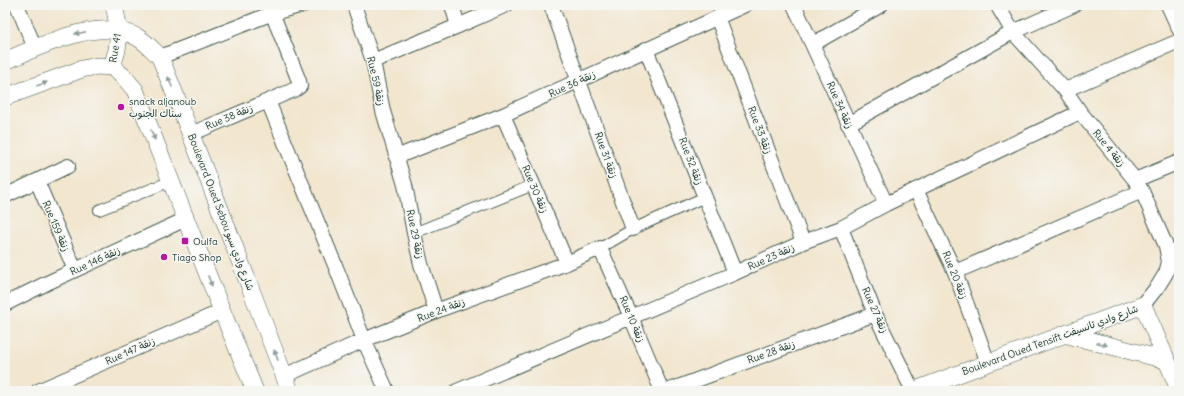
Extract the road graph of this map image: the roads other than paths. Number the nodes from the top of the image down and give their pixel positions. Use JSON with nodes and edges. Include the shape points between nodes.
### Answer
{"nodes":[{"id":1,"x":17,"y":5,"type":"edge"},
{"id":2,"x":114,"y":5,"type":"edge"},
{"id":3,"x":303,"y":5,"type":"edge"},
{"id":4,"x":354,"y":5,"type":"edge"},
{"id":5,"x":452,"y":5,"type":"edge"},
{"id":6,"x":506,"y":5,"type":"edge"},
{"id":7,"x":551,"y":5,"type":"edge"},
{"id":8,"x":745,"y":5,"type":"edge"},
{"id":9,"x":794,"y":5,"type":"edge"},
{"id":10,"x":881,"y":5,"type":"edge"},
{"id":11,"x":997,"y":5,"type":"edge"},
{"id":12,"x":1074,"y":5,"type":"edge"},
{"id":13,"x":1168,"y":5,"type":"edge"},
{"id":14,"x":271,"y":9,"type":"edge"},
{"id":15,"x":717,"y":17,"type":"junction"},
{"id":16,"x":458,"y":26,"type":"junction"},
{"id":17,"x":1179,"y":29,"type":"edge"},
{"id":18,"x":119,"y":30,"type":"junction"},
{"id":19,"x":1013,"y":32,"type":"junction"},
{"id":20,"x":1179,"y":41,"type":"edge"},
{"id":21,"x":812,"y":44,"type":"junction"},
{"id":22,"x":35,"y":48,"type":"junction"},
{"id":23,"x":646,"y":49,"type":"junction"},
{"id":24,"x":160,"y":57,"type":"junction"},
{"id":25,"x":5,"y":60,"type":"edge"},
{"id":26,"x":373,"y":61,"type":"junction"},
{"id":27,"x":112,"y":67,"type":"junction"},
{"id":28,"x":579,"y":80,"type":"junction"},
{"id":29,"x":1065,"y":90,"type":"junction"},
{"id":30,"x":5,"y":97,"type":"edge"},
{"id":31,"x":268,"y":101,"type":"junction"},
{"id":32,"x":1080,"y":112,"type":"junction"},
{"id":33,"x":503,"y":115,"type":"junction"},
{"id":34,"x":848,"y":124,"type":"junction"},
{"id":35,"x":191,"y":134,"type":"junction"},
{"id":36,"x":396,"y":157,"type":"junction"},
{"id":37,"x":1179,"y":162,"type":"edge"},
{"id":38,"x":68,"y":166,"type":"dead end"},
{"id":39,"x":37,"y":181,"type":"junction"},
{"id":40,"x":171,"y":181,"type":"junction"},
{"id":41,"x":533,"y":185,"type":"junction"},
{"id":42,"x":1139,"y":186,"type":"junction"},
{"id":43,"x":916,"y":190,"type":"junction"},
{"id":44,"x":5,"y":196,"type":"edge"},
{"id":45,"x":705,"y":197,"type":"junction"},
{"id":46,"x":886,"y":204,"type":"junction"},
{"id":47,"x":99,"y":210,"type":"dead end"},
{"id":48,"x":186,"y":219,"type":"junction"},
{"id":49,"x":840,"y":228,"type":"junction"},
{"id":50,"x":633,"y":229,"type":"junction"},
{"id":51,"x":414,"y":233,"type":"junction"},
{"id":52,"x":803,"y":242,"type":"junction"},
{"id":53,"x":600,"y":248,"type":"junction"},
{"id":54,"x":567,"y":263,"type":"junction"},
{"id":55,"x":74,"y":270,"type":"junction"},
{"id":56,"x":955,"y":272,"type":"junction"},
{"id":57,"x":735,"y":273,"type":"junction"},
{"id":58,"x":5,"y":304,"type":"edge"},
{"id":59,"x":1143,"y":305,"type":"junction"},
{"id":60,"x":222,"y":311,"type":"junction"},
{"id":61,"x":436,"y":311,"type":"junction"},
{"id":62,"x":875,"y":314,"type":"junction"},
{"id":63,"x":631,"y":317,"type":"junction"},
{"id":64,"x":1064,"y":334,"type":"junction"},
{"id":65,"x":364,"y":340,"type":"junction"},
{"id":66,"x":1166,"y":360,"type":"junction"},
{"id":67,"x":988,"y":363,"type":"junction"},
{"id":68,"x":287,"y":384,"type":"edge"},
{"id":69,"x":1179,"y":389,"type":"edge"},
{"id":70,"x":38,"y":391,"type":"edge"},
{"id":71,"x":255,"y":391,"type":"edge"},
{"id":72,"x":387,"y":391,"type":"edge"},
{"id":73,"x":457,"y":391,"type":"edge"},
{"id":74,"x":662,"y":391,"type":"edge"},
{"id":75,"x":667,"y":391,"type":"edge"},
{"id":76,"x":913,"y":391,"type":"edge"}],
"edges":[{"from":1,"to":22,"type":"street"},
{"from":2,"to":18,"type":"street","name":"Rue 41"},
{"from":3,"to":14,"type":"street"},
{"from":4,"to":26,"type":"street","name":"Rue 59 زنقة"},
{"from":5,"to":16,"type":"street"},
{"from":6,"to":16,"type":"street"},
{"from":7,"to":28,"type":"street","name":"Rue 31 زنقة"},
{"from":8,"to":15,"type":"street","name":"Rue 36 زنقة"},
{"from":9,"to":21,"type":"street","name":"Rue 34 زنقة"},
{"from":10,"to":21,"type":"street"},
{"from":11,"to":19,"type":"street","name":"Rue 4 زنقة"},
{"from":12,"to":19,"type":"street"},
{"from":13,"to":17,"type":"street"},
{"from":14,"to":24,"type":"street"},
{"from":14,"to":31,"type":"street","name":"Rue 38 زنقة","via":[[300,86]]},
{"from":15,"to":23,"type":"street","name":"Rue 36 زنقة"},
{"from":15,"to":52,"type":"street","name":"Rue 33 زنقة"},
{"from":16,"to":26,"type":"street"},
{"from":18,"to":22,"type":"street","name":"Boulevard Oued Sebou شارع وادي سبو","one_way":true,"via":[[100,29],[74,34]]},
{"from":18,"to":24,"type":"street","name":"Boulevard Oued Sebou شارع وادي سبو","via":[[137,37]]},
{"from":18,"to":27,"type":"street","name":"Rue 41"},
{"from":19,"to":29,"type":"street","name":"Rue 4 زنقة"},
{"from":19,"to":34,"type":"street"},
{"from":20,"to":29,"type":"street"},
{"from":21,"to":34,"type":"street","name":"Rue 34 زنقة"},
{"from":22,"to":25,"type":"street","name":"Boulevard Oued Sebou شارع وادي سبو"},
{"from":23,"to":28,"type":"street","name":"Rue 36 زنقة"},
{"from":23,"to":45,"type":"street","name":"Rue 32 زنقة"},
{"from":35,"to":24,"type":"street","name":"Boulevard Oued Sebou شارع وادي سبو","one_way":true},
{"from":26,"to":36,"type":"street","name":"Rue 59 زنقة"},
{"from":30,"to":27,"type":"street","one_way":true,"via":[[82,69]]},
{"from":27,"to":40,"type":"street","one_way":true,"via":[[135,90]]},
{"from":28,"to":33,"type":"street","name":"Rue 36 زنقة"},
{"from":28,"to":50,"type":"street","name":"Rue 31 زنقة"},
{"from":29,"to":32,"type":"street","name":"Rue 4 زنقة"},
{"from":31,"to":35,"type":"street","name":"Rue 38 زنقة"},
{"from":31,"to":65,"type":"street"},
{"from":32,"to":42,"type":"street","name":"Rue 4 زنقة"},
{"from":32,"to":43,"type":"street","name":"Rue 23 زنقة"},
{"from":33,"to":36,"type":"street","name":"Rue 36 زنقة"},
{"from":33,"to":41,"type":"street","name":"Rue 30 زنقة"},
{"from":34,"to":46,"type":"street","name":"Rue 34 زنقة"},
{"from":68,"to":35,"type":"street","name":"Boulevard Oued Sebou شارع وادي سبو","one_way":true},
{"from":36,"to":51,"type":"street","name":"Rue 29 زنقة","via":[[405,185]]},
{"from":37,"to":42,"type":"street"},
{"from":38,"to":39,"type":"street"},
{"from":39,"to":44,"type":"street"},
{"from":39,"to":55,"type":"street","name":"Rue 159 زنقة"},
{"from":40,"to":47,"type":"street"},
{"from":40,"to":48,"type":"street"},
{"from":41,"to":51,"type":"street"},
{"from":41,"to":54,"type":"street","name":"Rue 30 زنقة"},
{"from":42,"to":56,"type":"street"},
{"from":42,"to":59,"type":"street","name":"Rue 4 زنقة","via":[[1166,246],[1169,262],[1166,273]]},
{"from":43,"to":46,"type":"street","name":"Rue 23 زنقة"},
{"from":43,"to":56,"type":"street","name":"Rue 20 زنقة"},
{"from":45,"to":50,"type":"street"},
{"from":45,"to":57,"type":"street","name":"Rue 32 زنقة"},
{"from":46,"to":49,"type":"street","name":"Rue 23 زنقة"},
{"from":48,"to":55,"type":"street","name":"Rue 146 زنقة"},
{"from":48,"to":60,"type":"street","one_way":true},
{"from":49,"to":52,"type":"street","name":"Rue 23 زنقة"},
{"from":49,"to":62,"type":"street","name":"Rue 27 زنقة"},
{"from":50,"to":53,"type":"street"},
{"from":51,"to":61,"type":"street","name":"Rue 29 زنقة"},
{"from":52,"to":57,"type":"street","name":"Rue 23 زنقة"},
{"from":53,"to":54,"type":"street","name":"Rue 24 زنقة"},
{"from":53,"to":63,"type":"street","name":"Rue 10 زنقة"},
{"from":54,"to":61,"type":"street","name":"Rue 24 زنقة"},
{"from":55,"to":58,"type":"street","name":"Rue 146 زنقة"},
{"from":56,"to":67,"type":"street","name":"Rue 20 زنقة"},
{"from":57,"to":63,"type":"street","name":"Rue 23 زنقة"},
{"from":59,"to":64,"type":"street","name":"Boulevard Oued Tensift شارع وادي تانسيفت"},
{"from":59,"to":66,"type":"street"},
{"from":60,"to":70,"type":"street","name":"Rue 147 زنقة"},
{"from":60,"to":71,"type":"street"},
{"from":61,"to":65,"type":"street","name":"Rue 24 زنقة"},
{"from":62,"to":75,"type":"street","name":"Rue 28 زنقة"},
{"from":62,"to":76,"type":"street","name":"Rue 27 زنقة"},
{"from":63,"to":73,"type":"street","name":"Rue 23 زنقة"},
{"from":63,"to":74,"type":"street","name":"Rue 10 زنقة"},
{"from":64,"to":66,"type":"street","one_way":true},
{"from":64,"to":67,"type":"street","name":"Boulevard Oued Tensift شارع وادي تانسيفت"},
{"from":65,"to":68,"type":"street","name":"Rue 24 زنقة"},
{"from":65,"to":72,"type":"street"},
{"from":66,"to":69,"type":"street"},
{"from":67,"to":76,"type":"street","name":"Boulevard Oued Tensift شارع وادي تانسيفت"}]}
